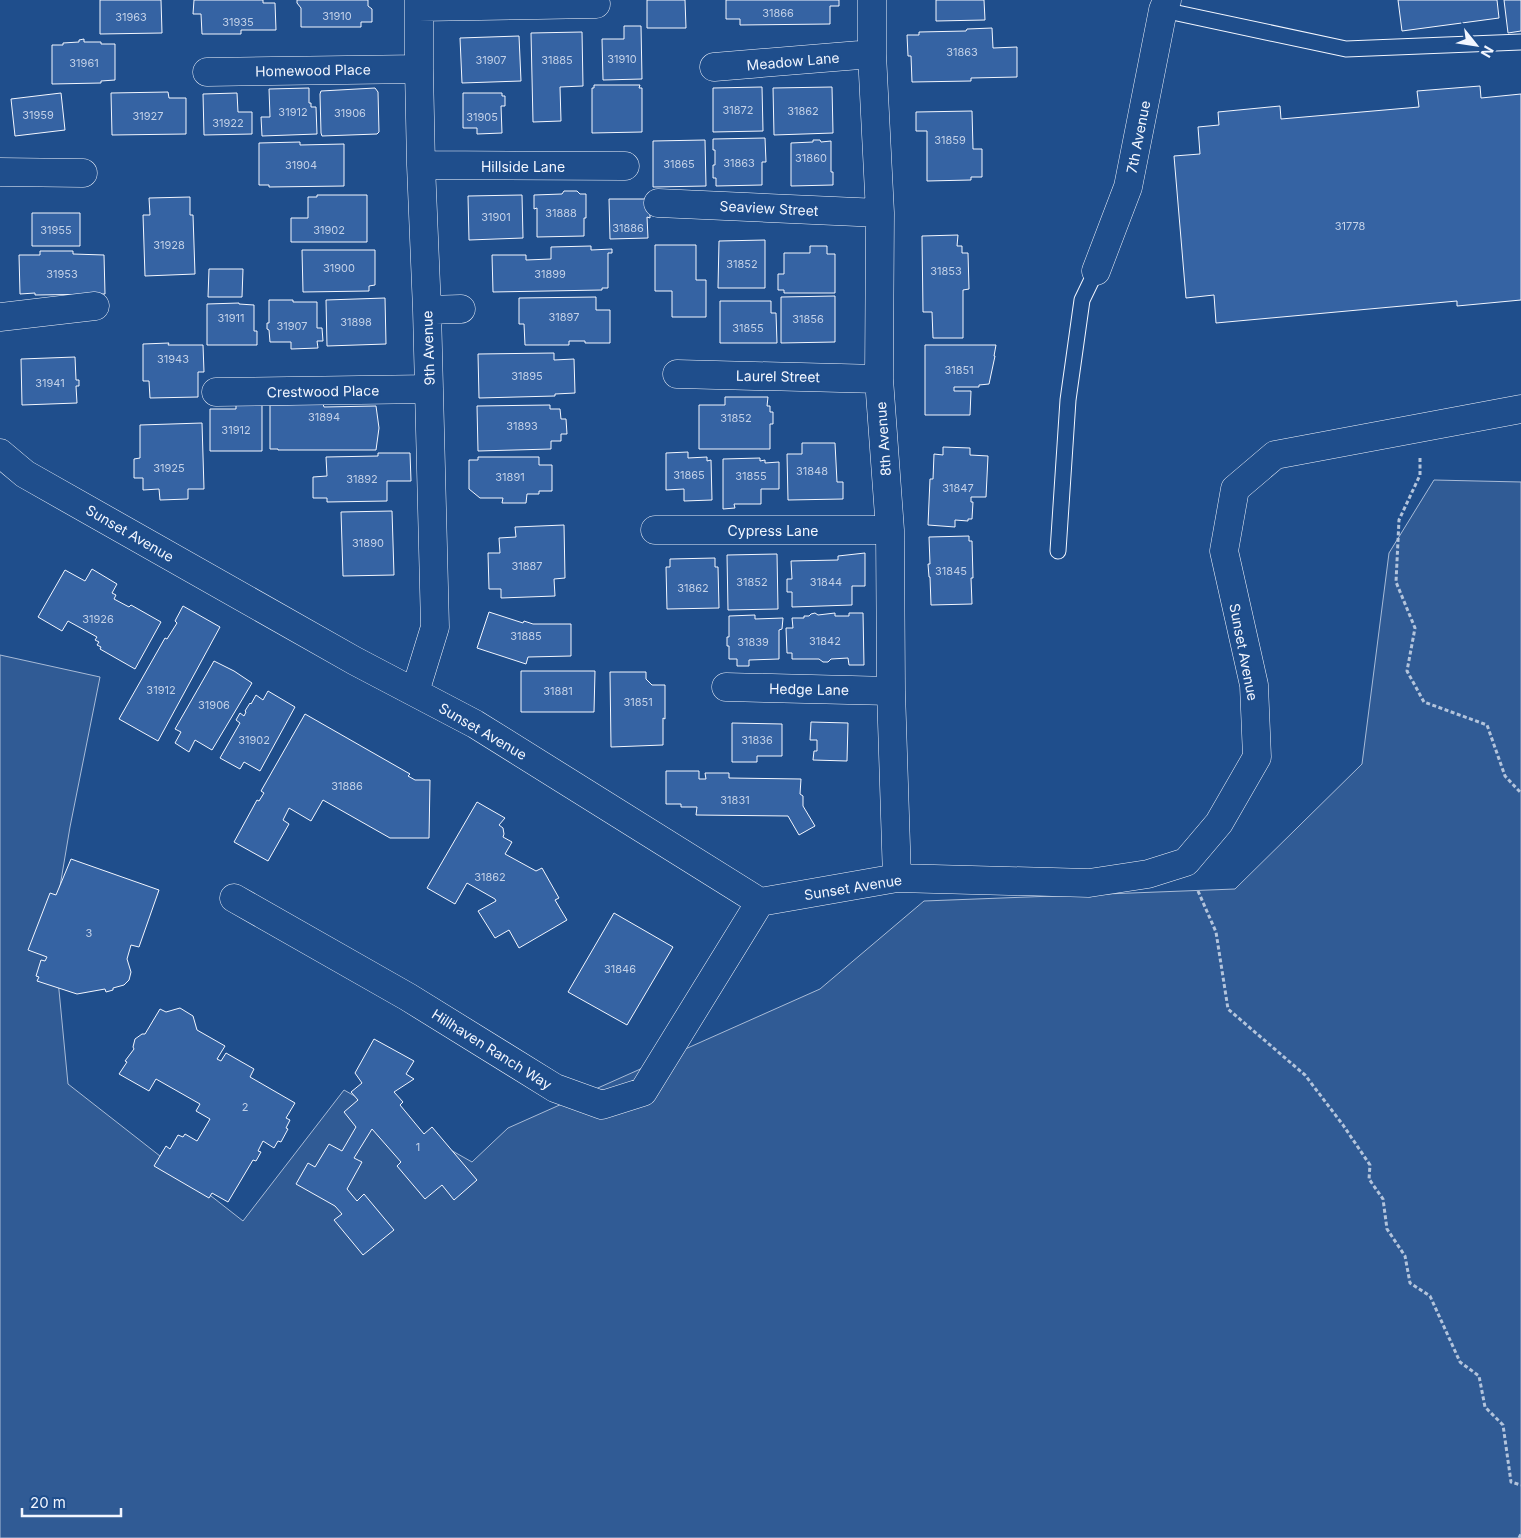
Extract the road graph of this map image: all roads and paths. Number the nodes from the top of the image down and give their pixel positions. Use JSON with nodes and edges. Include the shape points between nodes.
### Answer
{"nodes":[{"id":1,"x":872,"y":0,"type":"edge"},
{"id":2,"x":419,"y":4,"type":"edge"},
{"id":3,"x":596,"y":4,"type":"dead end"},
{"id":4,"x":1165,"y":5,"type":"edge"},
{"id":5,"x":1521,"y":42,"type":"edge"},
{"id":6,"x":872,"y":54,"type":"junction"},
{"id":7,"x":714,"y":67,"type":"dead end"},
{"id":8,"x":419,"y":69,"type":"junction"},
{"id":9,"x":207,"y":72,"type":"dead end"},
{"id":10,"x":421,"y":166,"type":"junction"},
{"id":11,"x":625,"y":166,"type":"dead end"},
{"id":12,"x":0,"y":172,"type":"edge"},
{"id":13,"x":83,"y":173,"type":"dead end"},
{"id":14,"x":658,"y":203,"type":"dead end"},
{"id":15,"x":880,"y":213,"type":"junction"},
{"id":16,"x":1096,"y":271,"type":"joint"},
{"id":17,"x":95,"y":306,"type":"dead end"},
{"id":18,"x":461,"y":309,"type":"dead end"},
{"id":19,"x":427,"y":310,"type":"junction"},
{"id":20,"x":0,"y":317,"type":"edge"},
{"id":21,"x":677,"y":374,"type":"dead end"},
{"id":22,"x":879,"y":379,"type":"junction"},
{"id":23,"x":429,"y":390,"type":"junction"},
{"id":24,"x":216,"y":392,"type":"dead end"},
{"id":25,"x":1521,"y":409,"type":"edge"},
{"id":26,"x":1419,"y":428,"type":"junction"},
{"id":27,"x":0,"y":453,"type":"edge"},
{"id":28,"x":656,"y":530,"type":"dead end"},
{"id":29,"x":890,"y":530,"type":"junction"},
{"id":30,"x":1058,"y":552,"type":"dead end"},
{"id":31,"x":726,"y":687,"type":"dead end"},
{"id":32,"x":891,"y":690,"type":"junction"},
{"id":33,"x":415,"y":692,"type":"junction"},
{"id":34,"x":1521,"y":793,"type":"edge"},
{"id":35,"x":1186,"y":862,"type":"junction"},
{"id":36,"x":897,"y":878,"type":"junction"},
{"id":37,"x":234,"y":898,"type":"dead end"},
{"id":38,"x":760,"y":902,"type":"junction"},
{"id":39,"x":1521,"y":1485,"type":"edge"},
{"id":40,"x":1521,"y":1534,"type":"edge"},
{"id":41,"x":1519,"y":1538,"type":"edge"}],
"edges":[{"from":1,"to":6,"type":"street","name":"8th Avenue"},
{"from":2,"to":3,"type":"street"},
{"from":2,"to":8,"type":"street","name":"9th Avenue"},
{"from":4,"to":5,"type":"lane","via":[[1346,49]]},
{"from":4,"to":16,"type":"street","name":"7th Avenue","via":[[1128,187]]},
{"from":6,"to":7,"type":"street","name":"Meadow Lane"},
{"from":6,"to":15,"type":"street","name":"8th Avenue"},
{"from":8,"to":9,"type":"street","name":"Homewood Place"},
{"from":8,"to":10,"type":"street","name":"9th Avenue"},
{"from":10,"to":11,"type":"street","name":"Hillside Lane"},
{"from":10,"to":19,"type":"street","name":"9th Avenue"},
{"from":12,"to":13,"type":"street"},
{"from":14,"to":15,"type":"street","name":"Seaview Street"},
{"from":15,"to":22,"type":"street","name":"8th Avenue"},
{"from":16,"to":30,"type":"lane","via":[[1082,300],[1069,391]]},
{"from":17,"to":20,"type":"street"},
{"from":18,"to":19,"type":"street"},
{"from":19,"to":23,"type":"street","name":"9th Avenue"},
{"from":21,"to":22,"type":"street","name":"Laurel Street"},
{"from":22,"to":29,"type":"street","name":"8th Avenue"},
{"from":23,"to":24,"type":"street","name":"Crestwood Place"},
{"from":23,"to":33,"type":"street","name":"9th Avenue","via":[[435,627]]},
{"from":25,"to":26,"type":"street","name":"Sunset Avenue"},
{"from":26,"to":34,"type":"path","via":[[1420,475],[1399,520],[1397,556],[1396,582],[1415,628],[1407,671],[1424,702],[1486,725],[1505,776]]},
{"from":26,"to":35,"type":"street","name":"Sunset Avenue","via":[[1275,455],[1236,489],[1224,551],[1254,685],[1257,756],[1219,823]]},
{"from":27,"to":33,"type":"street","name":"Sunset Avenue","via":[[26,474]]},
{"from":28,"to":29,"type":"street","name":"Cypress Lane"},
{"from":29,"to":32,"type":"street","name":"8th Avenue"},
{"from":31,"to":32,"type":"street","name":"Hedge Lane"},
{"from":32,"to":36,"type":"street","name":"8th Avenue"},
{"from":33,"to":38,"type":"street","name":"Sunset Avenue","via":[[475,724]]},
{"from":35,"to":36,"type":"street","name":"Sunset Avenue","via":[[1148,874],[1089,883]]},
{"from":35,"to":39,"type":"path","via":[[1216,932],[1228,1009],[1305,1075],[1370,1165],[1369,1179],[1383,1199],[1387,1229],[1405,1256],[1410,1283],[1430,1296],[1460,1362],[1480,1376],[1485,1407],[1502,1425],[1511,1482]]},
{"from":36,"to":38,"type":"street","name":"Sunset Avenue"},
{"from":37,"to":38,"type":"street","name":"Hillhaven Ranch Way","via":[[408,996],[555,1088],[602,1105],[643,1092]]},
{"from":40,"to":41,"type":"path"}]}
